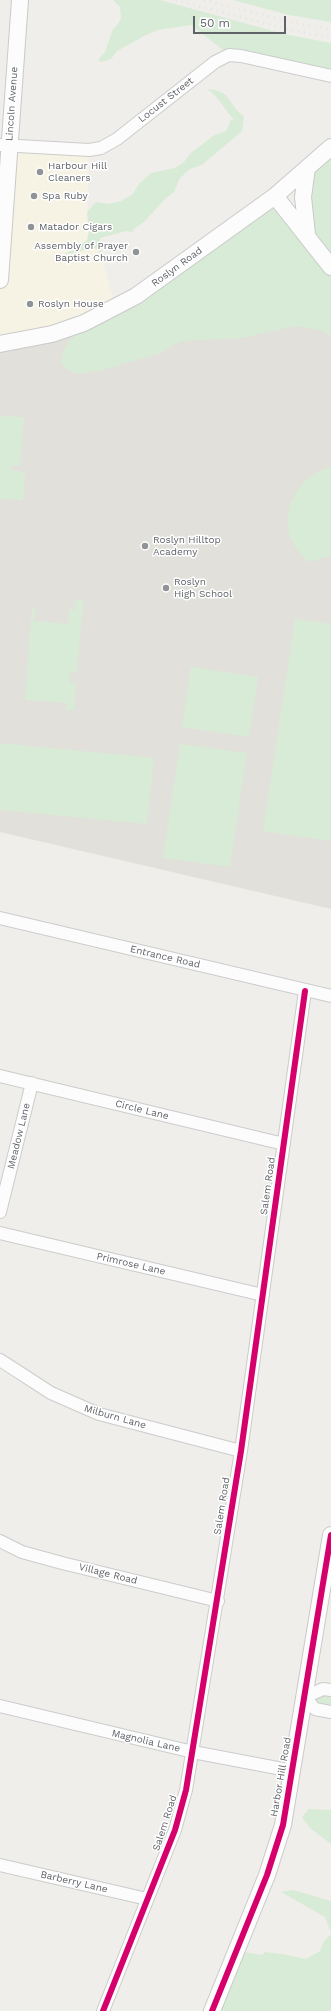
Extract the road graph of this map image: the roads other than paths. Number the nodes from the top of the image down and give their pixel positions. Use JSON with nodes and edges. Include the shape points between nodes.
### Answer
{"nodes":[{"id":1,"x":20,"y":0,"type":"edge"},
{"id":2,"x":331,"y":76,"type":"edge"},
{"id":3,"x":5,"y":146,"type":"edge"},
{"id":4,"x":331,"y":147,"type":"edge"},
{"id":5,"x":307,"y":168,"type":"junction"},
{"id":6,"x":274,"y":196,"type":"junction"},
{"id":7,"x":307,"y":236,"type":"junction"},
{"id":8,"x":331,"y":267,"type":"edge"},
{"id":9,"x":0,"y":280,"type":"edge"},
{"id":10,"x":0,"y":344,"type":"edge"},
{"id":11,"x":0,"y":918,"type":"edge"},
{"id":12,"x":305,"y":991,"type":"junction"},
{"id":13,"x":331,"y":996,"type":"edge"},
{"id":14,"x":0,"y":1076,"type":"edge"},
{"id":15,"x":32,"y":1083,"type":"junction"},
{"id":16,"x":284,"y":1144,"type":"junction"},
{"id":17,"x":0,"y":1212,"type":"edge"},
{"id":18,"x":0,"y":1233,"type":"edge"},
{"id":19,"x":263,"y":1295,"type":"junction"},
{"id":20,"x":0,"y":1360,"type":"edge"},
{"id":21,"x":241,"y":1451,"type":"junction"},
{"id":22,"x":331,"y":1535,"type":"edge"},
{"id":23,"x":0,"y":1541,"type":"edge"},
{"id":24,"x":218,"y":1601,"type":"junction"},
{"id":25,"x":331,"y":1690,"type":"edge"},
{"id":26,"x":305,"y":1697,"type":"junction"},
{"id":27,"x":0,"y":1706,"type":"edge"},
{"id":28,"x":331,"y":1712,"type":"edge"},
{"id":29,"x":193,"y":1752,"type":"junction"},
{"id":30,"x":293,"y":1771,"type":"junction"},
{"id":31,"x":0,"y":1865,"type":"edge"},
{"id":32,"x":147,"y":1900,"type":"junction"},
{"id":33,"x":103,"y":2011,"type":"edge"},
{"id":34,"x":212,"y":2011,"type":"edge"}],
"edges":[{"from":1,"to":3,"type":"street","name":"Lincoln Avenue"},
{"from":2,"to":3,"type":"street","name":"Locust Street","via":[[229,55],[215,62],[117,139],[101,148],[75,150]]},
{"from":3,"to":9,"type":"street","name":"Lincoln Avenue"},
{"from":4,"to":5,"type":"street","name":"Roslyn Road"},
{"from":5,"to":6,"type":"street","name":"Roslyn Road"},
{"from":5,"to":7,"type":"street","via":[[303,197]]},
{"from":6,"to":7,"type":"street"},
{"from":6,"to":10,"type":"street","name":"Roslyn Road","via":[[136,296],[84,323],[52,334]]},
{"from":7,"to":8,"type":"street"},
{"from":11,"to":12,"type":"street","name":"Entrance Road"},
{"from":12,"to":13,"type":"street","name":"Entrance Road"},
{"from":12,"to":16,"type":"street","name":"Salem Road"},
{"from":14,"to":15,"type":"street","name":"Circle Lane"},
{"from":15,"to":16,"type":"street","name":"Circle Lane"},
{"from":15,"to":17,"type":"street","name":"Meadow Lane"},
{"from":16,"to":19,"type":"street","name":"Salem Road"},
{"from":18,"to":19,"type":"street","name":"Primrose Lane"},
{"from":19,"to":21,"type":"street","name":"Salem Road"},
{"from":20,"to":21,"type":"street","name":"Milburn Lane","via":[[50,1393],[93,1412]]},
{"from":21,"to":24,"type":"street","name":"Salem Road"},
{"from":22,"to":26,"type":"street","name":"Harbor Hill Road"},
{"from":23,"to":24,"type":"street","name":"Village Road","via":[[22,1552]]},
{"from":24,"to":29,"type":"street","name":"Salem Road"},
{"from":25,"to":26,"type":"street","via":[[323,1689]]},
{"from":26,"to":28,"type":"street","via":[[315,1709]]},
{"from":26,"to":30,"type":"street","name":"Harbor Hill Road"},
{"from":27,"to":29,"type":"street","name":"Magnolia Lane"},
{"from":29,"to":30,"type":"street","name":"Magnolia Lane"},
{"from":29,"to":32,"type":"street","name":"Salem Road","via":[[178,1820]]},
{"from":30,"to":34,"type":"street","name":"Harbor Hill Road","via":[[285,1818],[275,1852]]},
{"from":31,"to":32,"type":"street","name":"Barberry Lane"},
{"from":32,"to":33,"type":"street","name":"Salem Road"}]}
